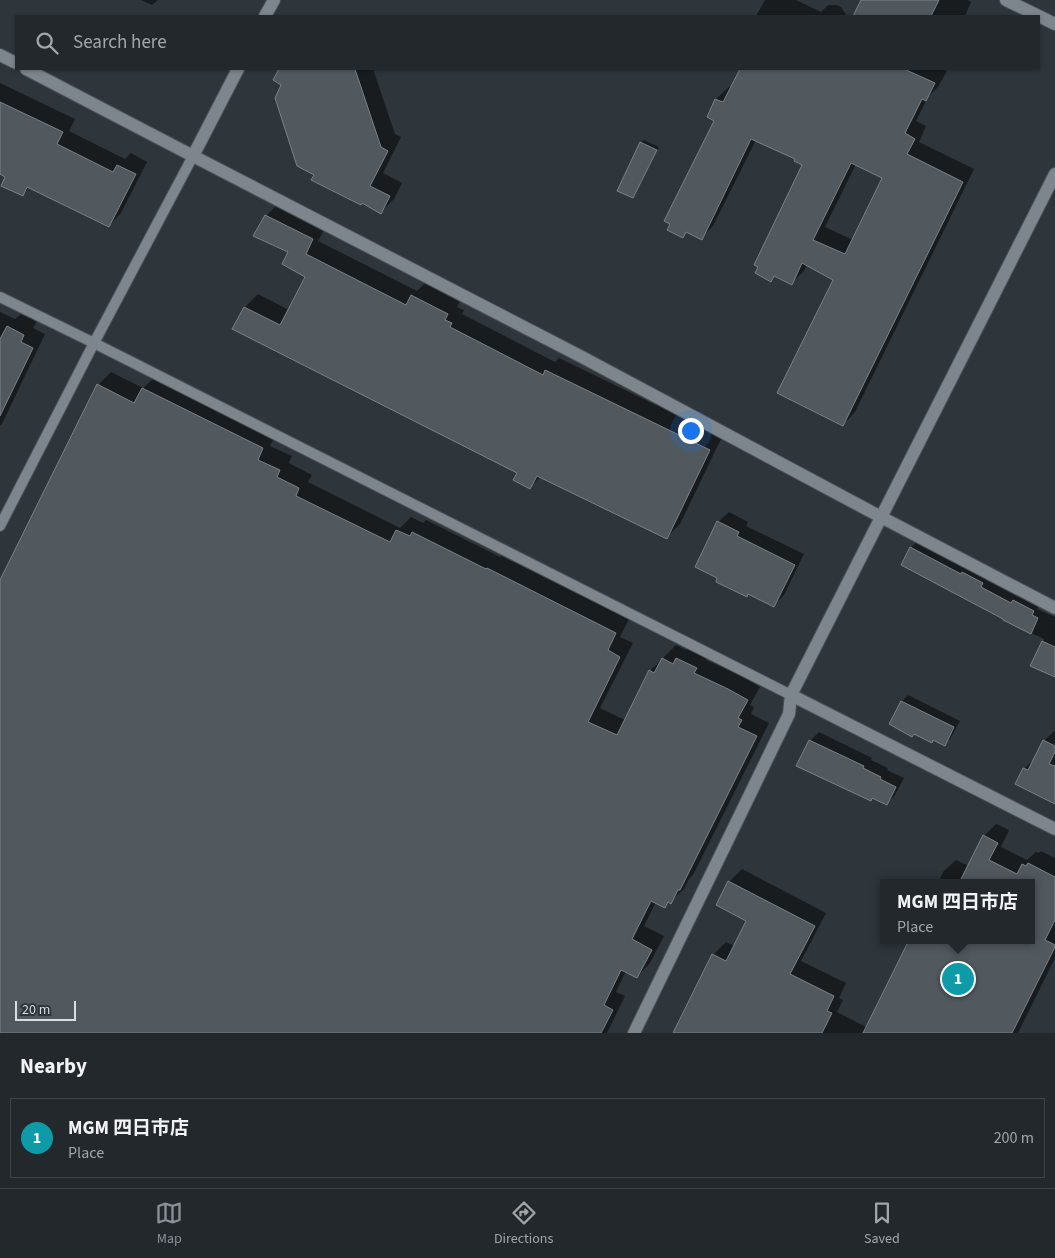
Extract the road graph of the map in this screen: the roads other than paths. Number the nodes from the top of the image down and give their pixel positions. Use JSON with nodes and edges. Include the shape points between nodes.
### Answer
{"nodes":[{"id":1,"x":274,"y":0,"type":"edge"},
{"id":2,"x":1006,"y":0,"type":"edge"},
{"id":3,"x":266,"y":15,"type":"edge"},
{"id":4,"x":1037,"y":15,"type":"edge"},
{"id":5,"x":1040,"y":17,"type":"edge"},
{"id":6,"x":1055,"y":24,"type":"edge"},
{"id":7,"x":0,"y":55,"type":"edge"},
{"id":8,"x":15,"y":63,"type":"edge"},
{"id":9,"x":28,"y":70,"type":"edge"},
{"id":10,"x":237,"y":70,"type":"edge"},
{"id":11,"x":193,"y":156,"type":"junction"},
{"id":12,"x":1055,"y":174,"type":"edge"},
{"id":13,"x":0,"y":296,"type":"edge"},
{"id":14,"x":94,"y":342,"type":"junction"},
{"id":15,"x":881,"y":517,"type":"junction"},
{"id":16,"x":0,"y":526,"type":"edge"},
{"id":17,"x":1055,"y":608,"type":"edge"},
{"id":18,"x":791,"y":695,"type":"junction"},
{"id":19,"x":1055,"y":829,"type":"edge"},
{"id":20,"x":634,"y":1033,"type":"edge"}],
"edges":[{"from":1,"to":3,"type":"street"},
{"from":2,"to":4,"type":"street"},
{"from":5,"to":6,"type":"street"},
{"from":7,"to":8,"type":"street"},
{"from":9,"to":11,"type":"street"},
{"from":10,"to":11,"type":"street"},
{"from":11,"to":14,"type":"lane"},
{"from":11,"to":15,"type":"street","via":[[582,357]]},
{"from":12,"to":15,"type":"street"},
{"from":13,"to":14,"type":"lane"},
{"from":14,"to":16,"type":"lane"},
{"from":14,"to":18,"type":"lane"},
{"from":15,"to":17,"type":"street"},
{"from":15,"to":18,"type":"street"},
{"from":18,"to":19,"type":"street"},
{"from":18,"to":20,"type":"street","via":[[789,714]]}]}
